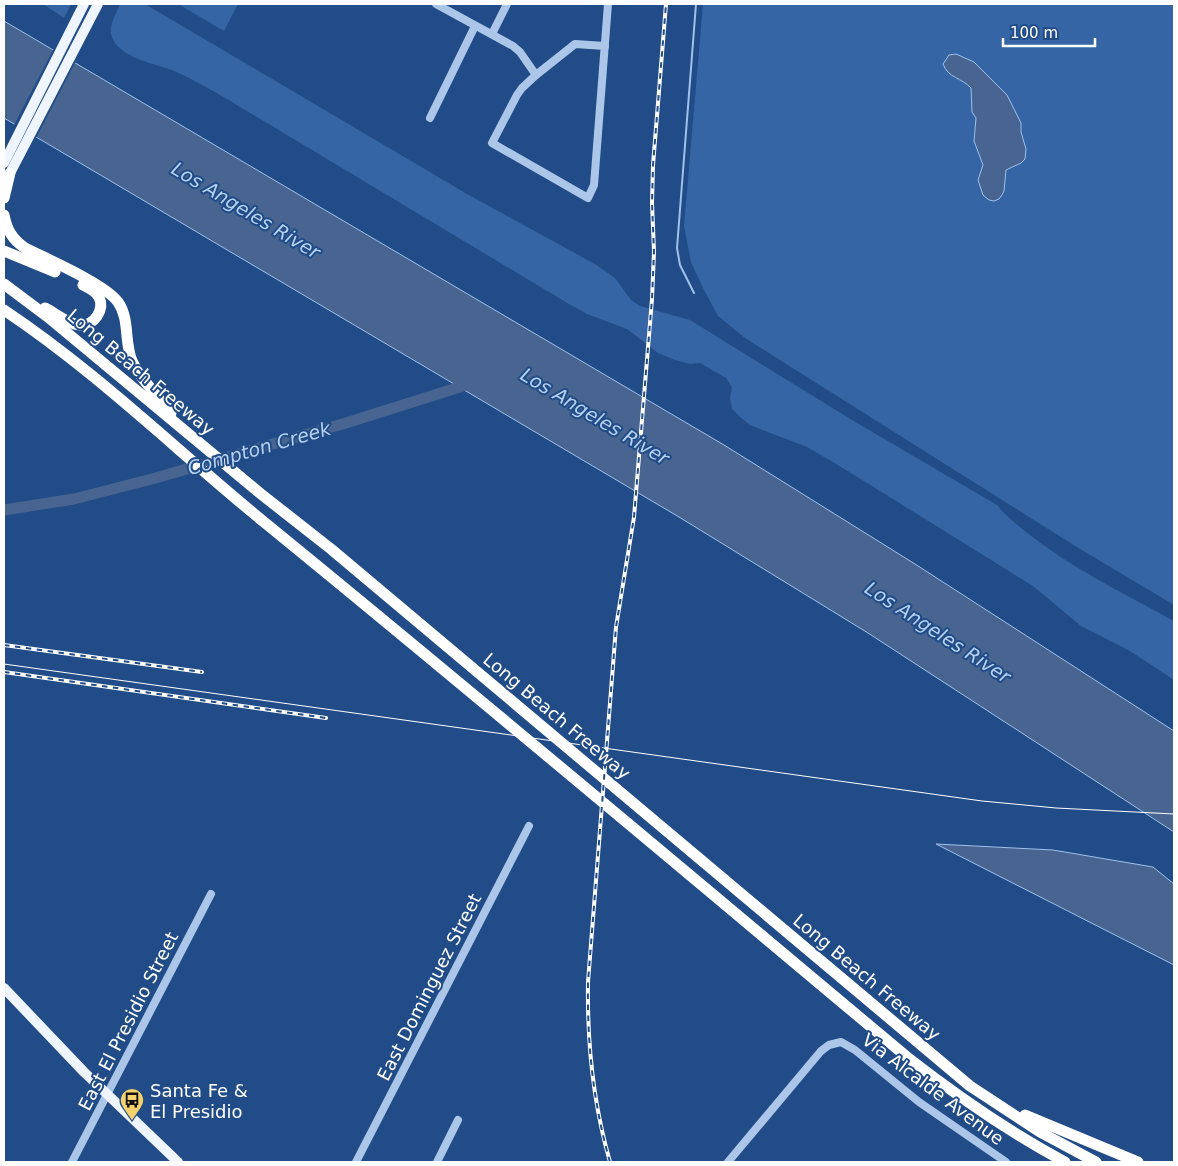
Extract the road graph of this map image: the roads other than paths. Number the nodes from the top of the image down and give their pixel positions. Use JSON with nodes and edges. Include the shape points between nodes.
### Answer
{"nodes":[{"id":1,"x":84,"y":4,"type":"edge"},
{"id":2,"x":98,"y":4,"type":"edge"},
{"id":3,"x":436,"y":4,"type":"edge"},
{"id":4,"x":507,"y":4,"type":"edge"},
{"id":5,"x":608,"y":4,"type":"edge"},
{"id":6,"x":475,"y":26,"type":"junction"},
{"id":7,"x":492,"y":34,"type":"junction"},
{"id":8,"x":605,"y":46,"type":"junction"},
{"id":9,"x":536,"y":75,"type":"junction"},
{"id":10,"x":430,"y":118,"type":"dead end"},
{"id":11,"x":18,"y":148,"type":"junction"},
{"id":12,"x":7,"y":168,"type":"edge"},
{"id":13,"x":4,"y":185,"type":"edge"},
{"id":14,"x":4,"y":198,"type":"edge"},
{"id":15,"x":4,"y":215,"type":"edge"},
{"id":16,"x":4,"y":250,"type":"edge"},
{"id":17,"x":4,"y":284,"type":"edge"},
{"id":18,"x":4,"y":310,"type":"edge"},
{"id":19,"x":184,"y":430,"type":"junction"},
{"id":20,"x":528,"y":826,"type":"dead end"},
{"id":21,"x":211,"y":894,"type":"dead end"},
{"id":22,"x":4,"y":988,"type":"edge"},
{"id":23,"x":107,"y":1095,"type":"junction"},
{"id":24,"x":992,"y":1101,"type":"junction"},
{"id":25,"x":458,"y":1120,"type":"dead end"},
{"id":26,"x":72,"y":1162,"type":"edge"},
{"id":27,"x":178,"y":1162,"type":"edge"},
{"id":28,"x":356,"y":1162,"type":"edge"},
{"id":29,"x":437,"y":1162,"type":"edge"},
{"id":30,"x":728,"y":1162,"type":"edge"},
{"id":31,"x":1006,"y":1162,"type":"edge"},
{"id":32,"x":1065,"y":1162,"type":"edge"},
{"id":33,"x":1096,"y":1162,"type":"edge"},
{"id":34,"x":1138,"y":1162,"type":"edge"}],
"edges":[{"from":1,"to":11,"type":"main road"},
{"from":2,"to":11,"type":"main road"},
{"from":3,"to":6,"type":"street"},
{"from":4,"to":7,"type":"street"},
{"from":5,"to":8,"type":"street"},
{"from":6,"to":7,"type":"street"},
{"from":6,"to":10,"type":"street"},
{"from":7,"to":9,"type":"street","via":[[520,52]]},
{"from":8,"to":9,"type":"street","via":[[575,44]]},
{"from":8,"to":9,"type":"street","via":[[594,184],[588,198],[492,143],[517,95]]},
{"from":11,"to":12,"type":"main road"},
{"from":12,"to":13,"type":"main road"},
{"from":12,"to":14,"type":"highway"},
{"from":15,"to":19,"type":"highway","via":[[16,242],[98,285],[118,302],[123,312],[132,362]]},
{"from":16,"to":17,"type":"highway","via":[[94,291],[99,297],[100,309],[93,321],[79,325]]},
{"from":17,"to":19,"type":"highway","name":"Long Beach Freeway"},
{"from":18,"to":32,"type":"highway","name":"Long Beach Freeway","via":[[45,337],[907,1057],[1008,1130]]},
{"from":19,"to":24,"type":"highway","name":"Long Beach Freeway","via":[[331,549],[942,1063]]},
{"from":20,"to":28,"type":"street","name":"East Dominguez Street"},
{"from":21,"to":23,"type":"street","name":"East El Presidio Street"},
{"from":22,"to":23,"type":"main road"},
{"from":23,"to":26,"type":"street","name":"East El Presidio Street"},
{"from":23,"to":27,"type":"main road"},
{"from":24,"to":33,"type":"highway","name":"Long Beach Freeway"},
{"from":24,"to":34,"type":"highway"},
{"from":25,"to":29,"type":"street"},
{"from":30,"to":31,"type":"street","name":"Via Alcalde Avenue","via":[[821,1051],[828,1045],[841,1042],[919,1102]]}]}
